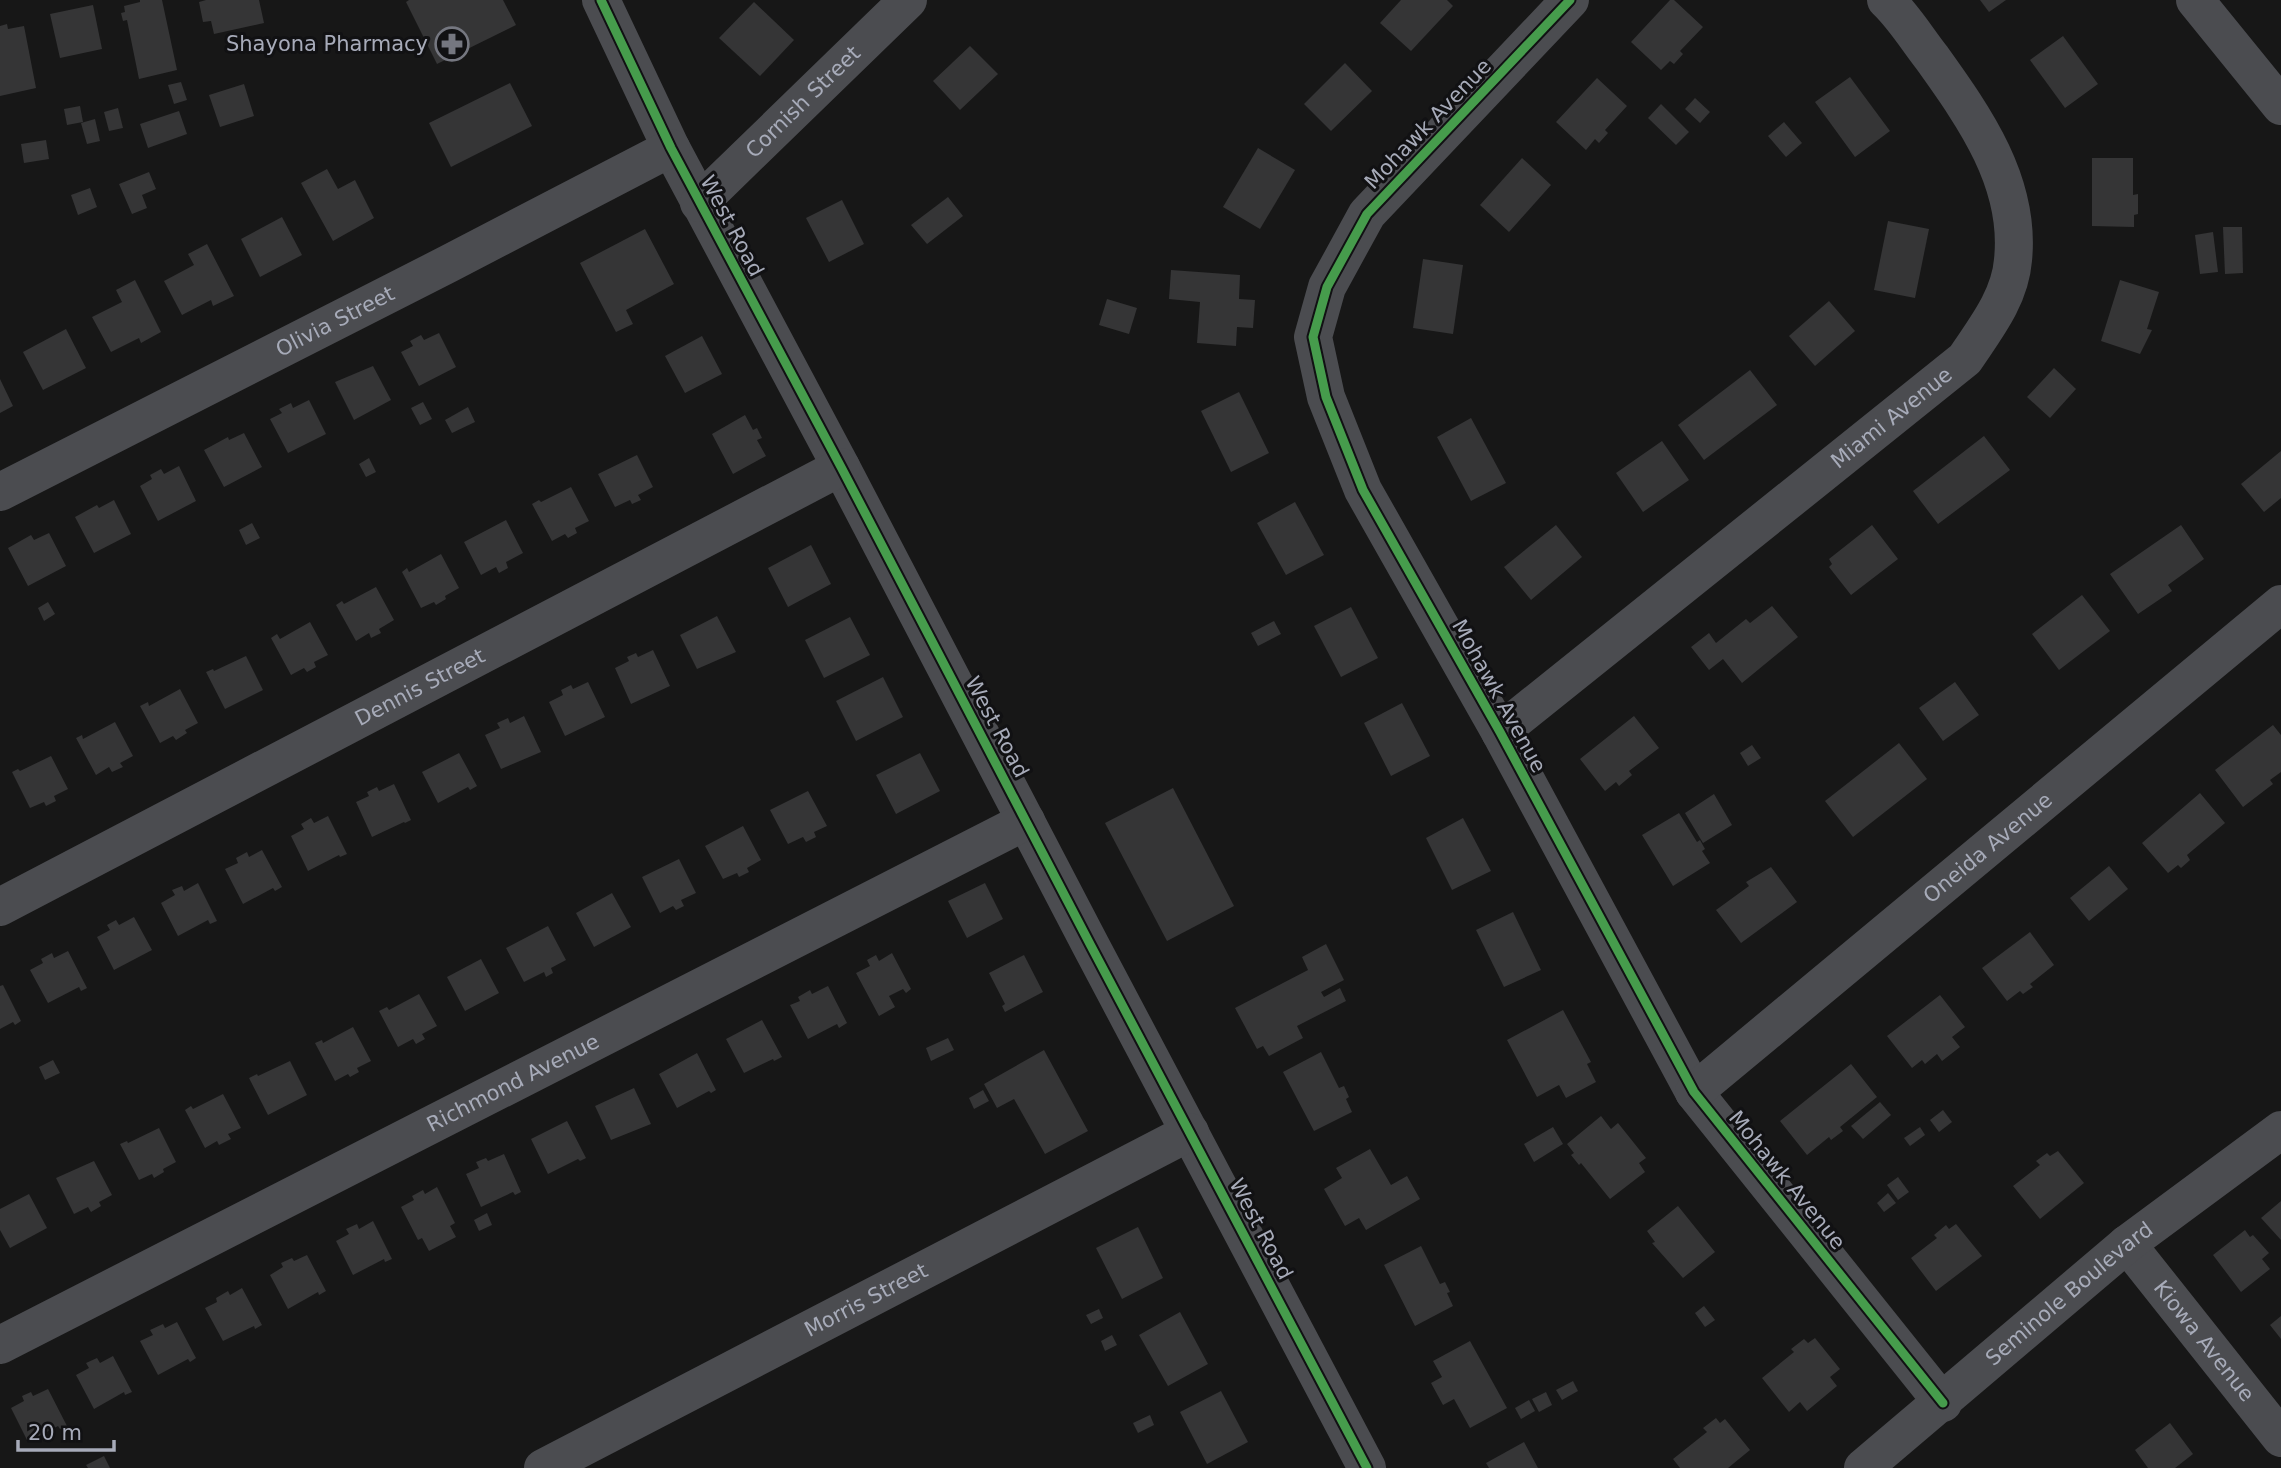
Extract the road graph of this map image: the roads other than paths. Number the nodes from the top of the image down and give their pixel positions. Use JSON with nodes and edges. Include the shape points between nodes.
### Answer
{"nodes":[{"id":1,"x":601,"y":0,"type":"edge"},
{"id":2,"x":908,"y":0,"type":"edge"},
{"id":3,"x":1570,"y":0,"type":"edge"},
{"id":4,"x":1886,"y":0,"type":"edge"},
{"id":5,"x":2195,"y":0,"type":"edge"},
{"id":6,"x":2281,"y":106,"type":"edge"},
{"id":7,"x":671,"y":148,"type":"junction"},
{"id":8,"x":699,"y":203,"type":"junction"},
{"id":9,"x":841,"y":467,"type":"junction"},
{"id":10,"x":0,"y":492,"type":"edge"},
{"id":11,"x":2281,"y":604,"type":"edge"},
{"id":12,"x":1500,"y":732,"type":"junction"},
{"id":13,"x":1026,"y":821,"type":"junction"},
{"id":14,"x":0,"y":907,"type":"edge"},
{"id":15,"x":1694,"y":1092,"type":"junction"},
{"id":16,"x":2281,"y":1129,"type":"edge"},
{"id":17,"x":1190,"y":1132,"type":"junction"},
{"id":18,"x":2127,"y":1244,"type":"junction"},
{"id":19,"x":0,"y":1345,"type":"edge"},
{"id":20,"x":1942,"y":1402,"type":"junction"},
{"id":21,"x":2281,"y":1438,"type":"edge"},
{"id":22,"x":543,"y":1468,"type":"edge"},
{"id":23,"x":1367,"y":1468,"type":"edge"},
{"id":24,"x":1863,"y":1468,"type":"edge"}],
"edges":[{"from":1,"to":7,"type":"street","name":"West Road"},
{"from":2,"to":8,"type":"street","name":"Cornish Street"},
{"from":3,"to":12,"type":"street","name":"Mohawk Avenue","via":[[1367,214],[1327,287],[1313,337],[1326,397],[1363,490]]},
{"from":4,"to":12,"type":"street","name":"Miami Avenue","via":[[1968,110],[2003,174],[2012,217],[2013,261],[2002,303],[1965,359]]},
{"from":5,"to":6,"type":"street"},
{"from":7,"to":8,"type":"street","name":"West Road"},
{"from":7,"to":10,"type":"street","name":"Olivia Street"},
{"from":8,"to":9,"type":"street","name":"West Road"},
{"from":9,"to":13,"type":"street","name":"West Road"},
{"from":9,"to":14,"type":"street","name":"Dennis Street"},
{"from":11,"to":15,"type":"street","name":"Oneida Avenue"},
{"from":12,"to":15,"type":"street","name":"Mohawk Avenue"},
{"from":13,"to":17,"type":"street","name":"West Road"},
{"from":13,"to":19,"type":"street","name":"Richmond Avenue"},
{"from":15,"to":20,"type":"street","name":"Mohawk Avenue"},
{"from":16,"to":18,"type":"street","name":"Seminole Boulevard"},
{"from":17,"to":22,"type":"street","name":"Morris Street"},
{"from":17,"to":23,"type":"street","name":"West Road"},
{"from":18,"to":20,"type":"street","name":"Seminole Boulevard"},
{"from":18,"to":21,"type":"street","name":"Kiowa Avenue"},
{"from":20,"to":24,"type":"street","name":"Seminole Boulevard"}]}
